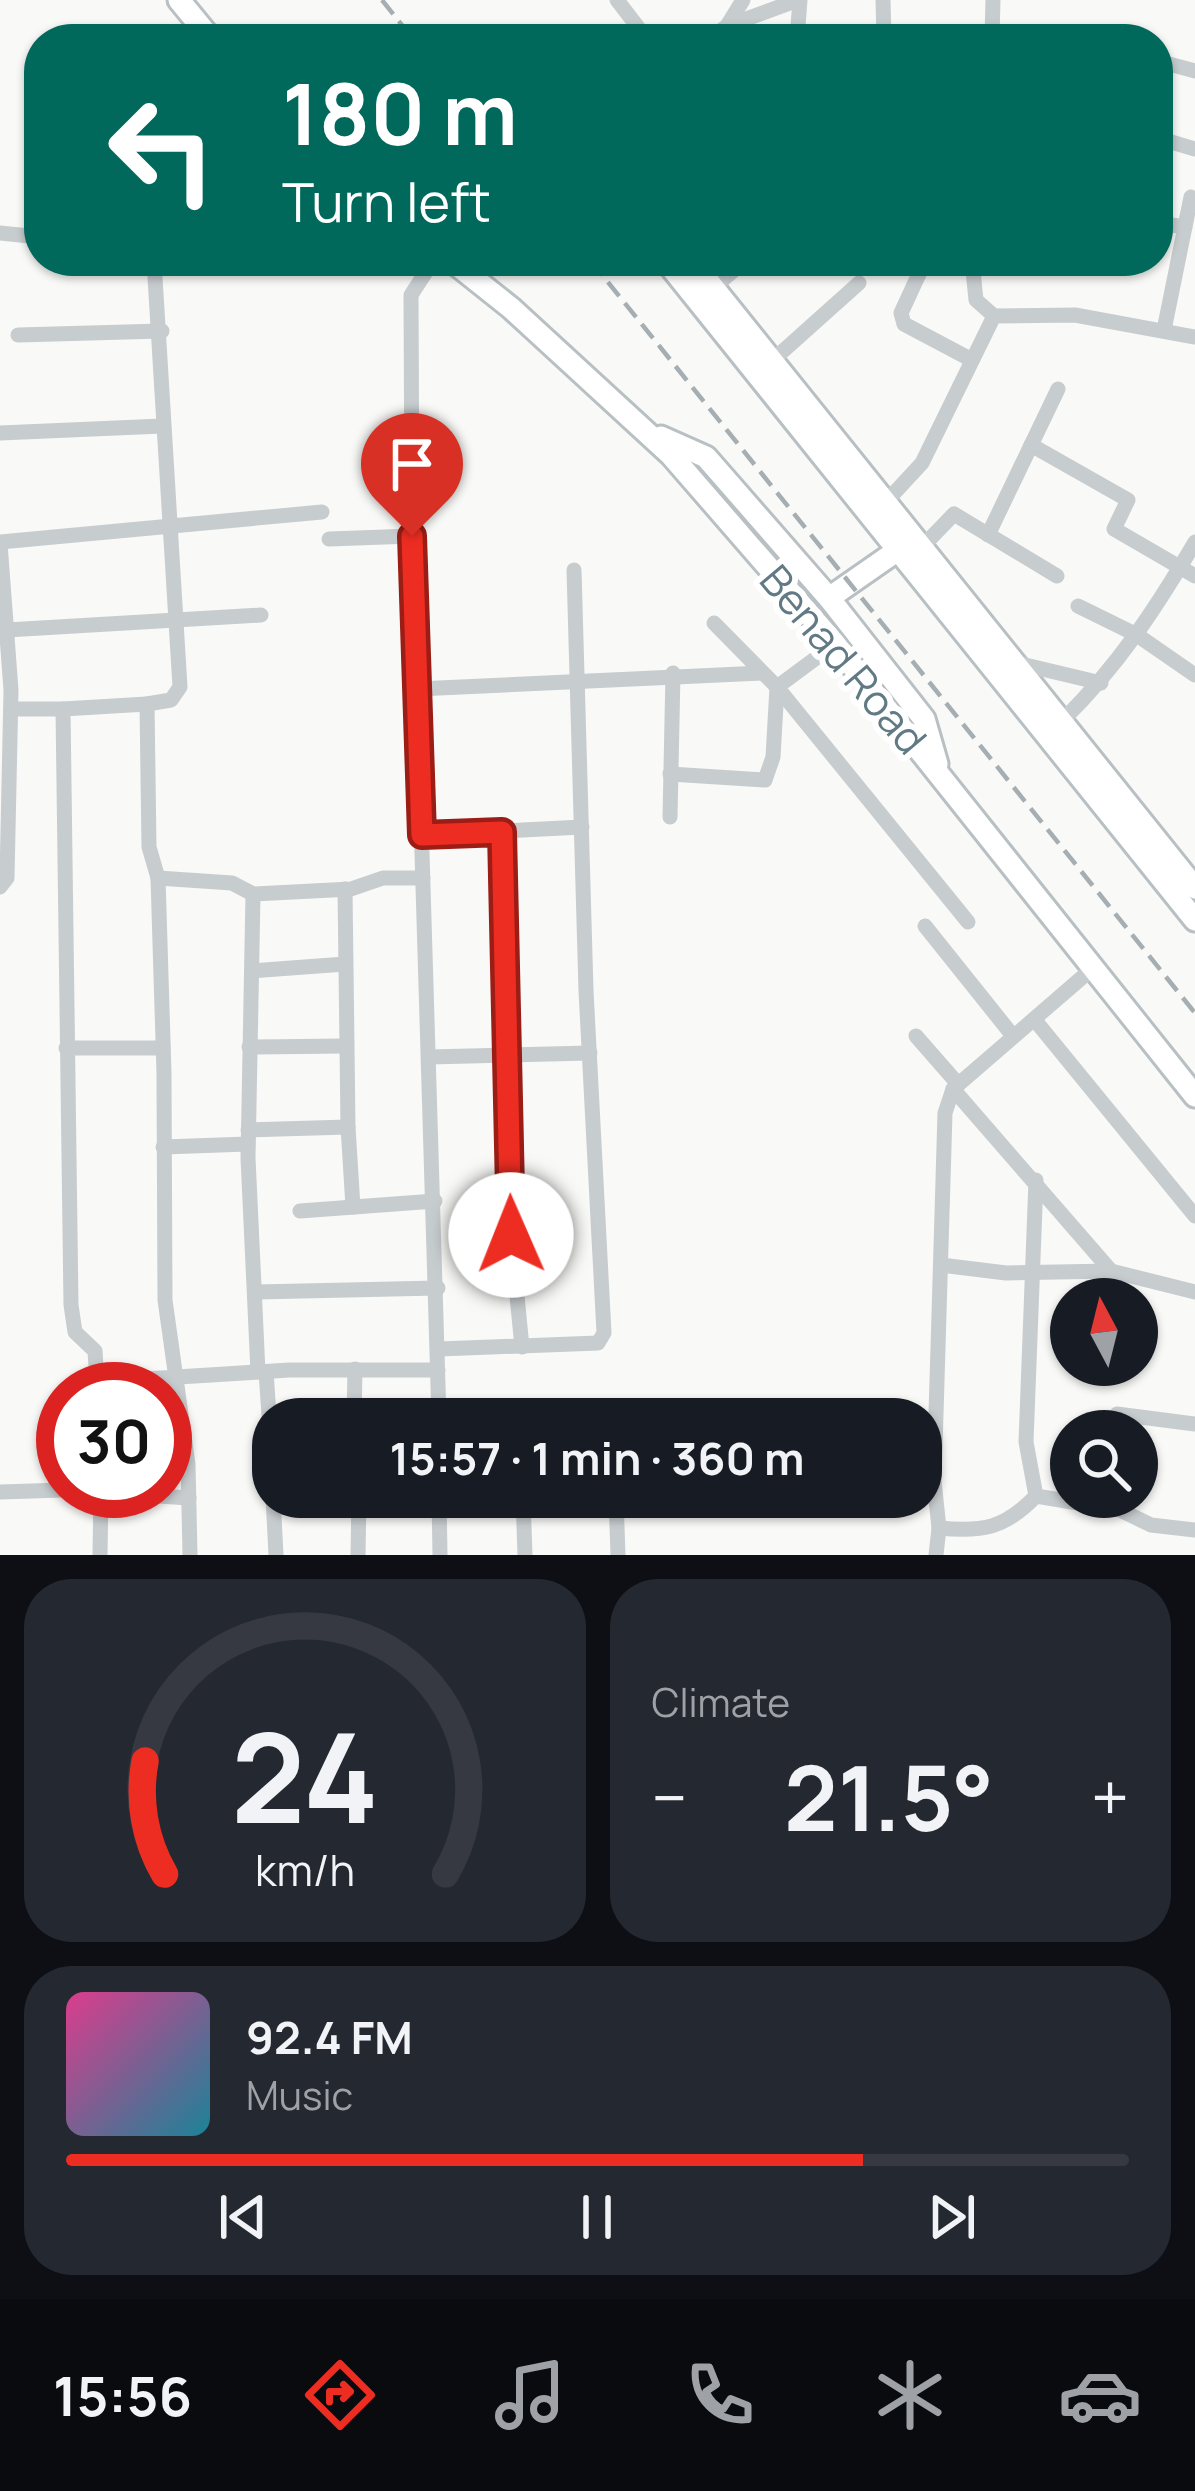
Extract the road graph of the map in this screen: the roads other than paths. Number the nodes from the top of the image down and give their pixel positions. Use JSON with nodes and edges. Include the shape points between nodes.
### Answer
{"nodes":[{"id":1,"x":179,"y":0,"type":"edge"},
{"id":2,"x":799,"y":0,"type":"edge"},
{"id":3,"x":199,"y":24,"type":"edge"},
{"id":4,"x":733,"y":24,"type":"edge"},
{"id":5,"x":1191,"y":197,"type":"dead end"},
{"id":6,"x":1173,"y":225,"type":"edge"},
{"id":7,"x":1185,"y":227,"type":"junction"},
{"id":8,"x":156,"y":276,"type":"edge"},
{"id":9,"x":423,"y":276,"type":"edge"},
{"id":10,"x":469,"y":276,"type":"edge"},
{"id":11,"x":679,"y":276,"type":"edge"},
{"id":12,"x":705,"y":276,"type":"edge"},
{"id":13,"x":727,"y":276,"type":"edge"},
{"id":14,"x":918,"y":276,"type":"edge"},
{"id":15,"x":974,"y":276,"type":"edge"},
{"id":16,"x":859,"y":284,"type":"dead end"},
{"id":17,"x":714,"y":287,"type":"junction"},
{"id":18,"x":994,"y":316,"type":"junction"},
{"id":19,"x":1164,"y":330,"type":"junction"},
{"id":20,"x":162,"y":331,"type":"junction"},
{"id":21,"x":18,"y":335,"type":"dead end"},
{"id":22,"x":1195,"y":337,"type":"edge"},
{"id":23,"x":773,"y":360,"type":"junction"},
{"id":24,"x":972,"y":361,"type":"junction"},
{"id":25,"x":1058,"y":389,"type":"dead end"},
{"id":26,"x":162,"y":426,"type":"junction"},
{"id":27,"x":650,"y":432,"type":"junction"},
{"id":28,"x":0,"y":433,"type":"edge"},
{"id":29,"x":1031,"y":446,"type":"junction"},
{"id":30,"x":885,"y":503,"type":"junction"},
{"id":31,"x":322,"y":512,"type":"dead end"},
{"id":32,"x":169,"y":523,"type":"junction"},
{"id":33,"x":988,"y":535,"type":"junction"},
{"id":34,"x":412,"y":536,"type":"junction"},
{"id":35,"x":329,"y":539,"type":"dead end"},
{"id":36,"x":0,"y":542,"type":"edge"},
{"id":37,"x":1195,"y":542,"type":"edge"},
{"id":38,"x":924,"y":545,"type":"junction"},
{"id":39,"x":898,"y":550,"type":"junction"},
{"id":40,"x":574,"y":570,"type":"dead end"},
{"id":41,"x":1187,"y":573,"type":"edge"},
{"id":42,"x":1057,"y":576,"type":"dead end"},
{"id":43,"x":829,"y":598,"type":"junction"},
{"id":44,"x":1078,"y":606,"type":"dead end"},
{"id":45,"x":260,"y":615,"type":"dead end"},
{"id":46,"x":175,"y":618,"type":"junction"},
{"id":47,"x":714,"y":623,"type":"dead end"},
{"id":48,"x":8,"y":630,"type":"junction"},
{"id":49,"x":1137,"y":635,"type":"junction"},
{"id":50,"x":835,"y":644,"type":"junction"},
{"id":51,"x":1017,"y":663,"type":"junction"},
{"id":52,"x":673,"y":673,"type":"junction"},
{"id":53,"x":762,"y":673,"type":"junction"},
{"id":54,"x":1195,"y":675,"type":"edge"},
{"id":55,"x":575,"y":680,"type":"junction"},
{"id":56,"x":1100,"y":683,"type":"junction"},
{"id":57,"x":777,"y":687,"type":"junction"},
{"id":58,"x":417,"y":689,"type":"junction"},
{"id":59,"x":147,"y":704,"type":"junction"},
{"id":60,"x":62,"y":709,"type":"junction"},
{"id":61,"x":11,"y":710,"type":"junction"},
{"id":62,"x":1063,"y":720,"type":"junction"},
{"id":63,"x":670,"y":774,"type":"junction"},
{"id":64,"x":6,"y":775,"type":"edge"},
{"id":65,"x":940,"y":776,"type":"junction"},
{"id":66,"x":670,"y":817,"type":"dead end"},
{"id":67,"x":582,"y":827,"type":"junction"},
{"id":68,"x":502,"y":832,"type":"junction"},
{"id":69,"x":422,"y":835,"type":"junction"},
{"id":70,"x":158,"y":878,"type":"junction"},
{"id":71,"x":424,"y":878,"type":"junction"},
{"id":72,"x":0,"y":887,"type":"edge"},
{"id":73,"x":1195,"y":888,"type":"edge"},
{"id":74,"x":345,"y":889,"type":"junction"},
{"id":75,"x":253,"y":894,"type":"junction"},
{"id":76,"x":1193,"y":914,"type":"edge"},
{"id":77,"x":968,"y":922,"type":"dead end"},
{"id":78,"x":925,"y":926,"type":"dead end"},
{"id":79,"x":345,"y":964,"type":"junction"},
{"id":80,"x":1093,"y":968,"type":"junction"},
{"id":81,"x":252,"y":971,"type":"junction"},
{"id":82,"x":1034,"y":1019,"type":"junction"},
{"id":83,"x":916,"y":1036,"type":"dead end"},
{"id":84,"x":1013,"y":1036,"type":"junction"},
{"id":85,"x":344,"y":1046,"type":"junction"},
{"id":86,"x":249,"y":1047,"type":"junction"},
{"id":87,"x":66,"y":1048,"type":"junction"},
{"id":88,"x":163,"y":1048,"type":"junction"},
{"id":89,"x":590,"y":1053,"type":"junction"},
{"id":90,"x":511,"y":1055,"type":"junction"},
{"id":91,"x":429,"y":1057,"type":"junction"},
{"id":92,"x":956,"y":1086,"type":"junction"},
{"id":93,"x":1195,"y":1096,"type":"edge"},
{"id":94,"x":348,"y":1127,"type":"junction"},
{"id":95,"x":248,"y":1137,"type":"junction"},
{"id":96,"x":163,"y":1147,"type":"junction"},
{"id":97,"x":1036,"y":1180,"type":"junction"},
{"id":98,"x":435,"y":1201,"type":"junction"},
{"id":99,"x":353,"y":1207,"type":"junction"},
{"id":100,"x":300,"y":1210,"type":"dead end"},
{"id":101,"x":1195,"y":1216,"type":"edge"},
{"id":102,"x":940,"y":1265,"type":"junction"},
{"id":103,"x":1111,"y":1271,"type":"junction"},
{"id":104,"x":1032,"y":1272,"type":"junction"},
{"id":105,"x":438,"y":1288,"type":"junction"},
{"id":106,"x":256,"y":1292,"type":"junction"},
{"id":107,"x":1195,"y":1292,"type":"edge"},
{"id":108,"x":522,"y":1347,"type":"junction"},
{"id":109,"x":439,"y":1349,"type":"junction"},
{"id":110,"x":96,"y":1362,"type":"edge"},
{"id":111,"x":175,"y":1362,"type":"edge"},
{"id":112,"x":355,"y":1369,"type":"junction"},
{"id":113,"x":438,"y":1370,"type":"junction"},
{"id":114,"x":262,"y":1372,"type":"junction"},
{"id":115,"x":192,"y":1376,"type":"edge"},
{"id":116,"x":265,"y":1398,"type":"edge"},
{"id":117,"x":354,"y":1398,"type":"edge"},
{"id":118,"x":439,"y":1398,"type":"edge"},
{"id":119,"x":1158,"y":1419,"type":"edge"},
{"id":120,"x":1195,"y":1424,"type":"edge"},
{"id":121,"x":36,"y":1491,"type":"edge"},
{"id":122,"x":0,"y":1492,"type":"edge"},
{"id":123,"x":1036,"y":1496,"type":"junction"},
{"id":124,"x":101,"y":1518,"type":"edge"},
{"id":125,"x":189,"y":1518,"type":"edge"},
{"id":126,"x":274,"y":1518,"type":"edge"},
{"id":127,"x":359,"y":1518,"type":"edge"},
{"id":128,"x":439,"y":1518,"type":"edge"},
{"id":129,"x":524,"y":1518,"type":"edge"},
{"id":130,"x":616,"y":1518,"type":"edge"},
{"id":131,"x":939,"y":1528,"type":"junction"},
{"id":132,"x":1195,"y":1530,"type":"edge"},
{"id":133,"x":100,"y":1555,"type":"edge"},
{"id":134,"x":190,"y":1555,"type":"edge"},
{"id":135,"x":276,"y":1555,"type":"edge"},
{"id":136,"x":358,"y":1555,"type":"edge"},
{"id":137,"x":440,"y":1555,"type":"edge"},
{"id":138,"x":525,"y":1555,"type":"edge"},
{"id":139,"x":617,"y":1555,"type":"edge"},
{"id":140,"x":936,"y":1555,"type":"edge"}],
"edges":[{"from":1,"to":3,"type":"street"},
{"from":2,"to":4,"type":"street"},
{"from":5,"to":7,"type":"street"},
{"from":6,"to":7,"type":"street"},
{"from":7,"to":19,"type":"street"},
{"from":8,"to":20,"type":"street"},
{"from":9,"to":34,"type":"street","via":[[411,295]]},
{"from":10,"to":27,"type":"street","name":"Benad Road"},
{"from":11,"to":39,"type":"street"},
{"from":12,"to":17,"type":"street"},
{"from":13,"to":17,"type":"street"},
{"from":14,"to":24,"type":"street","via":[[904,324]]},
{"from":15,"to":18,"type":"street","via":[[976,300]]},
{"from":16,"to":23,"type":"street"},
{"from":17,"to":23,"type":"street"},
{"from":18,"to":19,"type":"street","via":[[1075,315]]},
{"from":18,"to":24,"type":"street"},
{"from":19,"to":22,"type":"street"},
{"from":20,"to":21,"type":"street"},
{"from":20,"to":26,"type":"street"},
{"from":23,"to":30,"type":"street"},
{"from":24,"to":30,"type":"street","via":[[922,463]]},
{"from":25,"to":29,"type":"street"},
{"from":26,"to":28,"type":"street"},
{"from":26,"to":32,"type":"street"},
{"from":27,"to":43,"type":"street","via":[[706,457]]},
{"from":27,"to":50,"type":"street","name":"Benad Road"},
{"from":29,"to":33,"type":"street"},
{"from":29,"to":41,"type":"street","via":[[1128,500],[1114,529]]},
{"from":30,"to":38,"type":"street"},
{"from":31,"to":32,"type":"street"},
{"from":32,"to":36,"type":"street"},
{"from":32,"to":46,"type":"street"},
{"from":33,"to":38,"type":"street","via":[[954,514]]},
{"from":33,"to":42,"type":"street"},
{"from":34,"to":35,"type":"street"},
{"from":34,"to":58,"type":"street"},
{"from":36,"to":48,"type":"street"},
{"from":37,"to":41,"type":"street"},
{"from":38,"to":51,"type":"street"},
{"from":39,"to":43,"type":"street"},
{"from":39,"to":76,"type":"street"},
{"from":40,"to":55,"type":"street"},
{"from":41,"to":49,"type":"street"},
{"from":43,"to":65,"type":"street","via":[[924,719]]},
{"from":44,"to":49,"type":"street"},
{"from":45,"to":46,"type":"street"},
{"from":46,"to":48,"type":"street"},
{"from":46,"to":59,"type":"street","via":[[177,697]]},
{"from":47,"to":53,"type":"street"},
{"from":48,"to":61,"type":"street"},
{"from":49,"to":54,"type":"street"},
{"from":49,"to":56,"type":"street"},
{"from":50,"to":57,"type":"street"},
{"from":50,"to":65,"type":"street","name":"Benad Road"},
{"from":51,"to":56,"type":"street"},
{"from":51,"to":62,"type":"street"},
{"from":52,"to":53,"type":"street"},
{"from":52,"to":55,"type":"street"},
{"from":52,"to":63,"type":"street"},
{"from":53,"to":57,"type":"street"},
{"from":55,"to":58,"type":"street"},
{"from":55,"to":67,"type":"street"},
{"from":56,"to":62,"type":"street"},
{"from":57,"to":63,"type":"street","via":[[765,780]]},
{"from":57,"to":77,"type":"street"},
{"from":58,"to":69,"type":"street"},
{"from":59,"to":60,"type":"street"},
{"from":59,"to":70,"type":"street","via":[[149,847]]},
{"from":60,"to":61,"type":"street"},
{"from":60,"to":87,"type":"street"},
{"from":61,"to":64,"type":"street"},
{"from":62,"to":73,"type":"street"},
{"from":63,"to":66,"type":"street"},
{"from":64,"to":72,"type":"street","via":[[7,878]]},
{"from":65,"to":80,"type":"street","name":"Benad Road"},
{"from":67,"to":68,"type":"street"},
{"from":67,"to":89,"type":"street"},
{"from":68,"to":69,"type":"street"},
{"from":68,"to":90,"type":"street"},
{"from":69,"to":71,"type":"street"},
{"from":70,"to":75,"type":"street","via":[[232,883]]},
{"from":70,"to":88,"type":"street"},
{"from":71,"to":74,"type":"street"},
{"from":71,"to":91,"type":"street"},
{"from":74,"to":75,"type":"street"},
{"from":74,"to":79,"type":"street"},
{"from":75,"to":81,"type":"street"},
{"from":78,"to":84,"type":"street"},
{"from":79,"to":81,"type":"street"},
{"from":79,"to":85,"type":"street"},
{"from":80,"to":82,"type":"street"},
{"from":80,"to":93,"type":"street","name":"Benad Road"},
{"from":81,"to":86,"type":"street"},
{"from":82,"to":84,"type":"street"},
{"from":82,"to":101,"type":"street"},
{"from":83,"to":92,"type":"street"},
{"from":84,"to":92,"type":"street"},
{"from":85,"to":86,"type":"street"},
{"from":85,"to":94,"type":"street"},
{"from":86,"to":95,"type":"street"},
{"from":87,"to":88,"type":"street"},
{"from":87,"to":110,"type":"street","via":[[71,1305],[75,1332]]},
{"from":88,"to":96,"type":"street"},
{"from":89,"to":90,"type":"street"},
{"from":89,"to":108,"type":"street","via":[[604,1333],[598,1343]]},
{"from":90,"to":91,"type":"street"},
{"from":90,"to":108,"type":"street","via":[[511,1235]]},
{"from":91,"to":98,"type":"street"},
{"from":92,"to":97,"type":"street"},
{"from":92,"to":102,"type":"street","via":[[945,1113]]},
{"from":94,"to":95,"type":"street"},
{"from":94,"to":99,"type":"street"},
{"from":95,"to":96,"type":"street"},
{"from":95,"to":106,"type":"street"},
{"from":96,"to":111,"type":"street","via":[[165,1300]]},
{"from":97,"to":103,"type":"street"},
{"from":97,"to":104,"type":"street"},
{"from":98,"to":99,"type":"street"},
{"from":98,"to":105,"type":"street"},
{"from":99,"to":100,"type":"street"},
{"from":102,"to":104,"type":"street"},
{"from":102,"to":131,"type":"street"},
{"from":103,"to":104,"type":"street"},
{"from":103,"to":107,"type":"street"},
{"from":104,"to":123,"type":"street","via":[[1026,1442]]},
{"from":105,"to":106,"type":"street"},
{"from":105,"to":109,"type":"street"},
{"from":106,"to":114,"type":"street"},
{"from":108,"to":109,"type":"street"},
{"from":109,"to":113,"type":"street"},
{"from":112,"to":113,"type":"street"},
{"from":112,"to":114,"type":"street"},
{"from":112,"to":117,"type":"street"},
{"from":113,"to":118,"type":"street"},
{"from":114,"to":115,"type":"street"},
{"from":114,"to":116,"type":"street"},
{"from":119,"to":120,"type":"street"},
{"from":121,"to":122,"type":"street"},
{"from":123,"to":131,"type":"street","via":[[1013,1520],[986,1532]]},
{"from":123,"to":132,"type":"street"},
{"from":124,"to":133,"type":"street"},
{"from":125,"to":134,"type":"street"},
{"from":126,"to":135,"type":"street"},
{"from":127,"to":136,"type":"street"},
{"from":128,"to":137,"type":"street"},
{"from":129,"to":138,"type":"street"},
{"from":130,"to":139,"type":"street"},
{"from":131,"to":140,"type":"street"}]}
